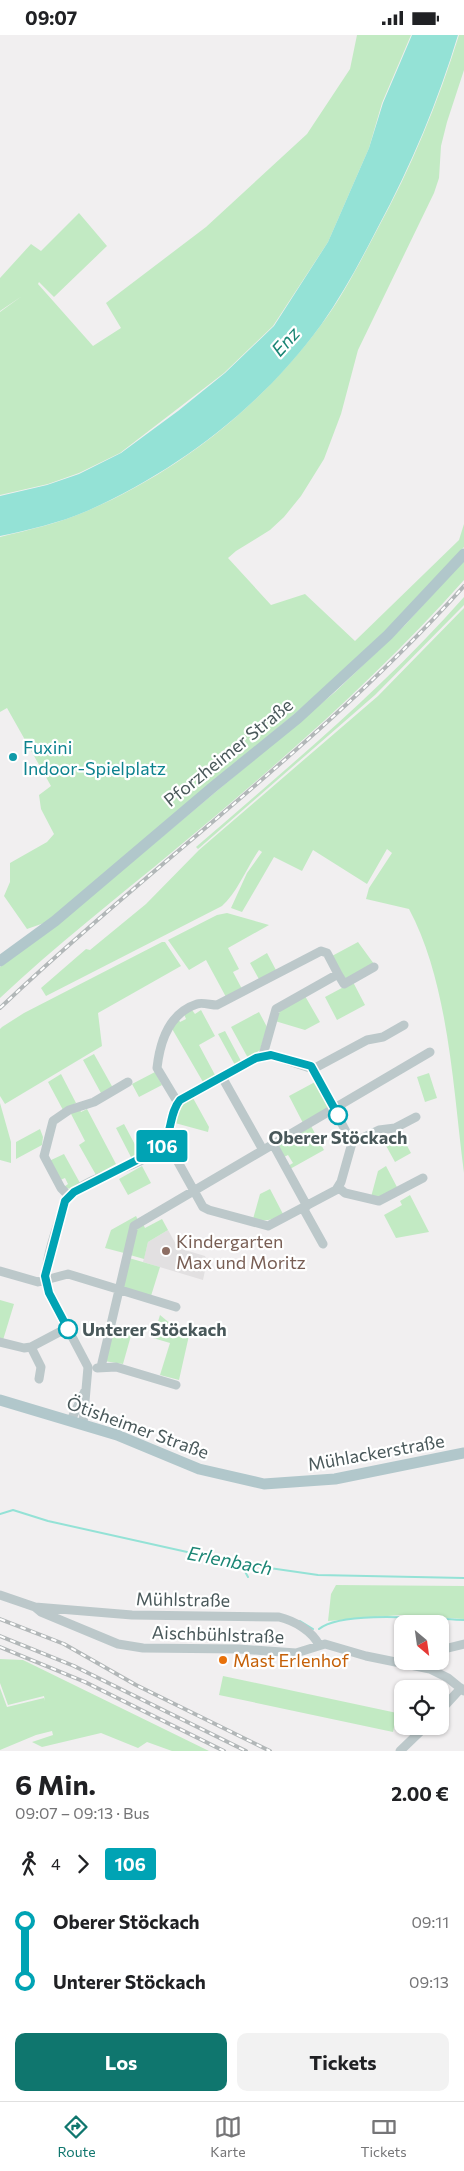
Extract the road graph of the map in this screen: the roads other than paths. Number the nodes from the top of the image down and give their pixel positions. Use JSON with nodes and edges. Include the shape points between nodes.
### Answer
{"nodes":[{"id":1,"x":464,"y":554,"type":"edge"},
{"id":2,"x":0,"y":961,"type":"edge"},
{"id":3,"x":374,"y":967,"type":"dead end"},
{"id":4,"x":338,"y":974,"type":"junction"},
{"id":5,"x":404,"y":1025,"type":"dead end"},
{"id":6,"x":430,"y":1052,"type":"dead end"},
{"id":7,"x":263,"y":1055,"type":"junction"},
{"id":8,"x":313,"y":1069,"type":"junction"},
{"id":9,"x":222,"y":1077,"type":"junction"},
{"id":10,"x":128,"y":1082,"type":"dead end"},
{"id":11,"x":178,"y":1103,"type":"junction"},
{"id":12,"x":335,"y":1108,"type":"junction"},
{"id":13,"x":416,"y":1117,"type":"dead end"},
{"id":14,"x":352,"y":1143,"type":"junction"},
{"id":15,"x":273,"y":1144,"type":"junction"},
{"id":16,"x":163,"y":1145,"type":"junction"},
{"id":17,"x":263,"y":1150,"type":"junction"},
{"id":18,"x":423,"y":1178,"type":"dead end"},
{"id":19,"x":338,"y":1188,"type":"junction"},
{"id":20,"x":194,"y":1191,"type":"junction"},
{"id":21,"x":69,"y":1196,"type":"junction"},
{"id":22,"x":305,"y":1207,"type":"junction"},
{"id":23,"x":323,"y":1244,"type":"dead end"},
{"id":24,"x":0,"y":1271,"type":"edge"},
{"id":25,"x":45,"y":1281,"type":"junction"},
{"id":26,"x":119,"y":1289,"type":"junction"},
{"id":27,"x":176,"y":1307,"type":"dead end"},
{"id":28,"x":67,"y":1327,"type":"junction"},
{"id":29,"x":0,"y":1342,"type":"edge"},
{"id":30,"x":31,"y":1347,"type":"junction"},
{"id":31,"x":101,"y":1367,"type":"junction"},
{"id":32,"x":89,"y":1370,"type":"junction"},
{"id":33,"x":39,"y":1379,"type":"dead end"},
{"id":34,"x":176,"y":1385,"type":"dead end"},
{"id":35,"x":0,"y":1400,"type":"edge"},
{"id":36,"x":77,"y":1422,"type":"junction"},
{"id":37,"x":464,"y":1453,"type":"edge"},
{"id":38,"x":264,"y":1484,"type":"joint"},
{"id":39,"x":0,"y":1595,"type":"edge"},
{"id":40,"x":35,"y":1607,"type":"junction"},
{"id":41,"x":464,"y":1644,"type":"edge"},
{"id":42,"x":319,"y":1645,"type":"junction"},
{"id":43,"x":449,"y":1648,"type":"edge"},
{"id":44,"x":394,"y":1660,"type":"edge"},
{"id":45,"x":430,"y":1670,"type":"edge"},
{"id":46,"x":462,"y":1690,"type":"edge"},
{"id":47,"x":449,"y":1702,"type":"edge"},
{"id":48,"x":417,"y":1735,"type":"edge"},
{"id":49,"x":400,"y":1751,"type":"edge"}],
"edges":[{"from":1,"to":2,"type":"main road","name":"Pforzheimer Straße","via":[[388,635],[305,712],[55,921]]},
{"from":3,"to":4,"type":"street","via":[[344,984]]},
{"from":4,"to":7,"type":"street","via":[[276,1009]]},
{"from":4,"to":11,"type":"street","via":[[327,953],[321,951],[216,1005],[198,1003],[175,1016],[169,1024],[157,1068]]},
{"from":5,"to":8,"type":"street","via":[[383,1037],[366,1040]]},
{"from":6,"to":12,"type":"street"},
{"from":7,"to":8,"type":"street"},
{"from":7,"to":9,"type":"street"},
{"from":8,"to":12,"type":"street"},
{"from":9,"to":11,"type":"street"},
{"from":9,"to":17,"type":"street"},
{"from":10,"to":21,"type":"street","via":[[94,1102],[78,1105],[53,1121],[44,1156],[61,1188]]},
{"from":11,"to":16,"type":"street"},
{"from":12,"to":14,"type":"street"},
{"from":12,"to":15,"type":"street"},
{"from":13,"to":14,"type":"street"},
{"from":14,"to":19,"type":"street"},
{"from":15,"to":17,"type":"street"},
{"from":15,"to":22,"type":"street"},
{"from":16,"to":20,"type":"street","via":[[173,1153]]},
{"from":16,"to":21,"type":"street"},
{"from":17,"to":20,"type":"street"},
{"from":18,"to":19,"type":"street","via":[[379,1201],[345,1193]]},
{"from":19,"to":22,"type":"street"},
{"from":20,"to":22,"type":"street","via":[[201,1204],[209,1210],[264,1226],[272,1226]]},
{"from":20,"to":26,"type":"street","via":[[134,1226]]},
{"from":21,"to":25,"type":"street","via":[[47,1264]]},
{"from":22,"to":23,"type":"street"},
{"from":24,"to":25,"type":"street","via":[[32,1281]]},
{"from":25,"to":26,"type":"street","via":[[68,1275]]},
{"from":25,"to":28,"type":"street"},
{"from":26,"to":27,"type":"street"},
{"from":26,"to":31,"type":"street"},
{"from":28,"to":30,"type":"street"},
{"from":28,"to":32,"type":"street"},
{"from":29,"to":30,"type":"street"},
{"from":30,"to":33,"type":"street","via":[[41,1367]]},
{"from":31,"to":32,"type":"street"},
{"from":31,"to":34,"type":"street","via":[[116,1367]]},
{"from":32,"to":36,"type":"street"},
{"from":35,"to":36,"type":"main road","name":"Ötisheimer Straße"},
{"from":36,"to":38,"type":"main road","name":"Ötisheimer Straße","via":[[199,1469]]},
{"from":37,"to":38,"type":"main road","name":"Mühlackerstraße","via":[[336,1479]]},
{"from":39,"to":40,"type":"street"},
{"from":40,"to":42,"type":"street","name":"Aischbühlstraße","via":[[108,1640],[143,1648],[296,1653]]},
{"from":40,"to":42,"type":"street","name":"Mühlstraße","via":[[132,1615],[280,1617],[314,1636]]},
{"from":41,"to":43,"type":"street"},
{"from":42,"to":44,"type":"street","name":"Aischbühlstraße"},
{"from":45,"to":46,"type":"street","name":"Aischbühlstraße"},
{"from":46,"to":47,"type":"street"},
{"from":48,"to":49,"type":"street"}]}
